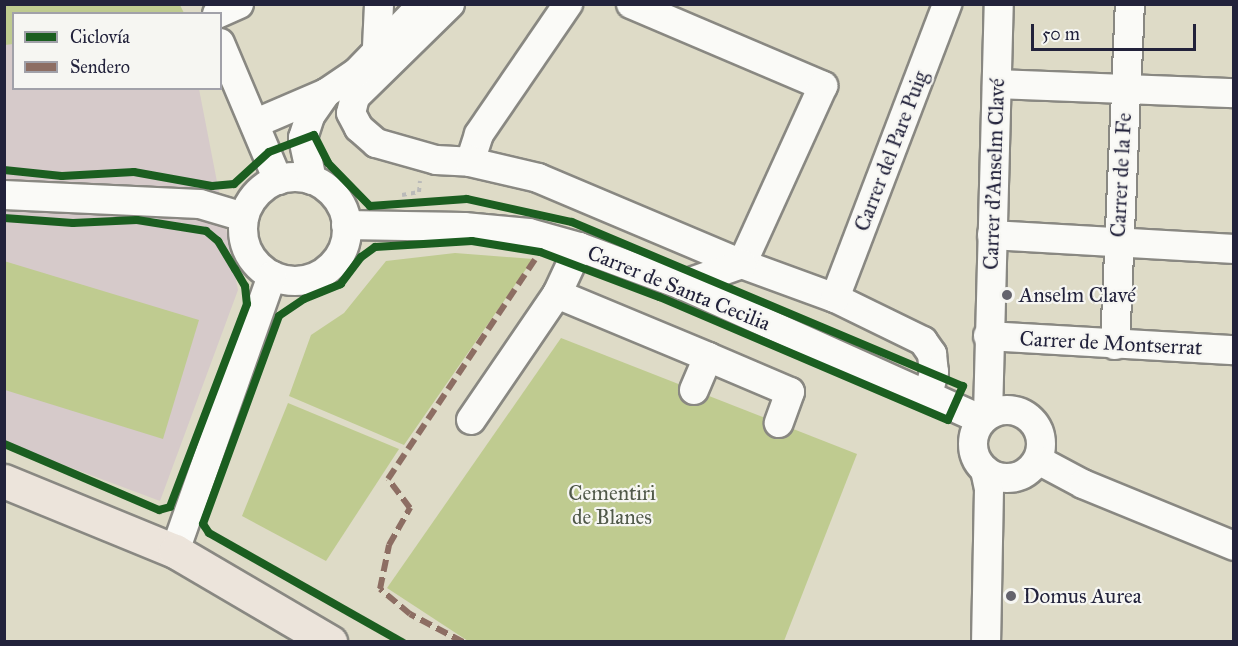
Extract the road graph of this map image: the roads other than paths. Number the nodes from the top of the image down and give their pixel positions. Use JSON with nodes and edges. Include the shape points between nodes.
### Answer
{"nodes":[{"id":1,"x":240,"y":4,"type":"edge"},
{"id":2,"x":379,"y":4,"type":"edge"},
{"id":3,"x":424,"y":4,"type":"edge"},
{"id":4,"x":450,"y":4,"type":"edge"},
{"id":5,"x":568,"y":4,"type":"edge"},
{"id":6,"x":631,"y":4,"type":"edge"},
{"id":7,"x":947,"y":4,"type":"edge"},
{"id":8,"x":999,"y":4,"type":"edge"},
{"id":9,"x":1130,"y":4,"type":"edge"},
{"id":10,"x":222,"y":12,"type":"edge"},
{"id":11,"x":222,"y":47,"type":"edge"},
{"id":12,"x":377,"y":47,"type":"junction"},
{"id":13,"x":997,"y":84,"type":"junction"},
{"id":14,"x":1125,"y":92,"type":"junction"},
{"id":15,"x":326,"y":93,"type":"junction"},
{"id":16,"x":1233,"y":93,"type":"edge"},
{"id":17,"x":256,"y":123,"type":"junction"},
{"id":18,"x":470,"y":162,"type":"junction"},
{"id":19,"x":278,"y":180,"type":"junction"},
{"id":20,"x":312,"y":180,"type":"junction"},
{"id":21,"x":4,"y":195,"type":"edge"},
{"id":22,"x":244,"y":217,"type":"junction"},
{"id":23,"x":346,"y":225,"type":"junction"},
{"id":24,"x":992,"y":235,"type":"junction"},
{"id":25,"x":1118,"y":243,"type":"junction"},
{"id":26,"x":579,"y":247,"type":"junction"},
{"id":27,"x":1233,"y":249,"type":"edge"},
{"id":28,"x":742,"y":264,"type":"junction"},
{"id":29,"x":272,"y":276,"type":"junction"},
{"id":30,"x":682,"y":285,"type":"junction"},
{"id":31,"x":557,"y":294,"type":"junction"},
{"id":32,"x":835,"y":298,"type":"junction"},
{"id":33,"x":988,"y":336,"type":"junction"},
{"id":34,"x":1115,"y":345,"type":"junction"},
{"id":35,"x":1233,"y":350,"type":"edge"},
{"id":36,"x":708,"y":357,"type":"junction"},
{"id":37,"x":694,"y":390,"type":"dead end"},
{"id":38,"x":928,"y":395,"type":"junction"},
{"id":39,"x":985,"y":418,"type":"junction"},
{"id":40,"x":471,"y":420,"type":"dead end"},
{"id":41,"x":779,"y":423,"type":"dead end"},
{"id":42,"x":1038,"y":460,"type":"junction"},
{"id":43,"x":993,"y":479,"type":"junction"},
{"id":44,"x":4,"y":481,"type":"edge"},
{"id":45,"x":1233,"y":546,"type":"edge"},
{"id":46,"x":175,"y":551,"type":"junction"},
{"id":47,"x":330,"y":642,"type":"edge"},
{"id":48,"x":986,"y":642,"type":"edge"}],
"edges":[{"from":1,"to":10,"type":"street"},
{"from":2,"to":12,"type":"street"},
{"from":3,"to":12,"type":"street"},
{"from":4,"to":18,"type":"street","via":[[356,97],[351,113],[359,128],[376,143],[436,159]]},
{"from":5,"to":18,"type":"street","via":[[479,134]]},
{"from":6,"to":28,"type":"street","via":[[823,86]]},
{"from":7,"to":32,"type":"street","name":"Carrer del Pare Puig"},
{"from":8,"to":13,"type":"street","name":"Carrer d'Anselm Clavé"},
{"from":9,"to":14,"type":"street","name":"Carrer de la Fe"},
{"from":11,"to":17,"type":"street"},
{"from":12,"to":15,"type":"street","via":[[356,73]]},
{"from":13,"to":14,"type":"street"},
{"from":13,"to":24,"type":"street","name":"Carrer d'Anselm Clavé"},
{"from":14,"to":16,"type":"street"},
{"from":14,"to":25,"type":"street","name":"Carrer de la Fe"},
{"from":15,"to":17,"type":"street"},
{"from":15,"to":20,"type":"street","via":[[310,116],[303,138]]},
{"from":17,"to":19,"type":"street"},
{"from":18,"to":28,"type":"street","via":[[538,178]]},
{"from":19,"to":20,"type":"street"},
{"from":19,"to":22,"type":"street","via":[[257,194]]},
{"from":20,"to":23,"type":"street","via":[[334,195]]},
{"from":21,"to":22,"type":"street","via":[[200,204]]},
{"from":22,"to":29,"type":"street","via":[[247,249],[258,266]]},
{"from":23,"to":26,"type":"street","name":"Carrer de Santa Cecilia","via":[[529,233]]},
{"from":23,"to":29,"type":"street","via":[[342,252],[324,272],[300,281]]},
{"from":24,"to":25,"type":"street"},
{"from":24,"to":33,"type":"street","name":"Carrer d'Anselm Clavé"},
{"from":25,"to":27,"type":"street"},
{"from":25,"to":34,"type":"street","name":"Carrer de la Fe"},
{"from":26,"to":30,"type":"street","name":"Carrer de Santa Cecilia"},
{"from":26,"to":31,"type":"street"},
{"from":28,"to":30,"type":"street"},
{"from":28,"to":32,"type":"street"},
{"from":29,"to":46,"type":"street"},
{"from":30,"to":38,"type":"street","name":"Carrer de Santa Cecilia"},
{"from":31,"to":36,"type":"street"},
{"from":31,"to":40,"type":"street"},
{"from":32,"to":38,"type":"street","via":[[923,341],[932,354],[934,372]]},
{"from":33,"to":34,"type":"street","name":"Carrer de Montserrat"},
{"from":33,"to":39,"type":"street","name":"Carrer d'Anselm Clavé"},
{"from":34,"to":35,"type":"street","name":"Carrer de Montserrat"},
{"from":36,"to":37,"type":"street"},
{"from":36,"to":41,"type":"street","via":[[790,392]]},
{"from":38,"to":39,"type":"street","name":"Carrer de Santa Cecilia"},
{"from":39,"to":42,"type":"street","via":[[1004,410],[1019,412],[1032,421],[1040,435]]},
{"from":39,"to":43,"type":"street","name":"Carrer d'Anselm Clavé","via":[[973,441],[978,462]]},
{"from":42,"to":43,"type":"street","via":[[1027,471]]},
{"from":42,"to":45,"type":"street","via":[[1083,484]]},
{"from":43,"to":48,"type":"street","name":"Carrer d'Anselm Clavé"},
{"from":44,"to":46,"type":"main road"},
{"from":46,"to":47,"type":"main road"}]}
